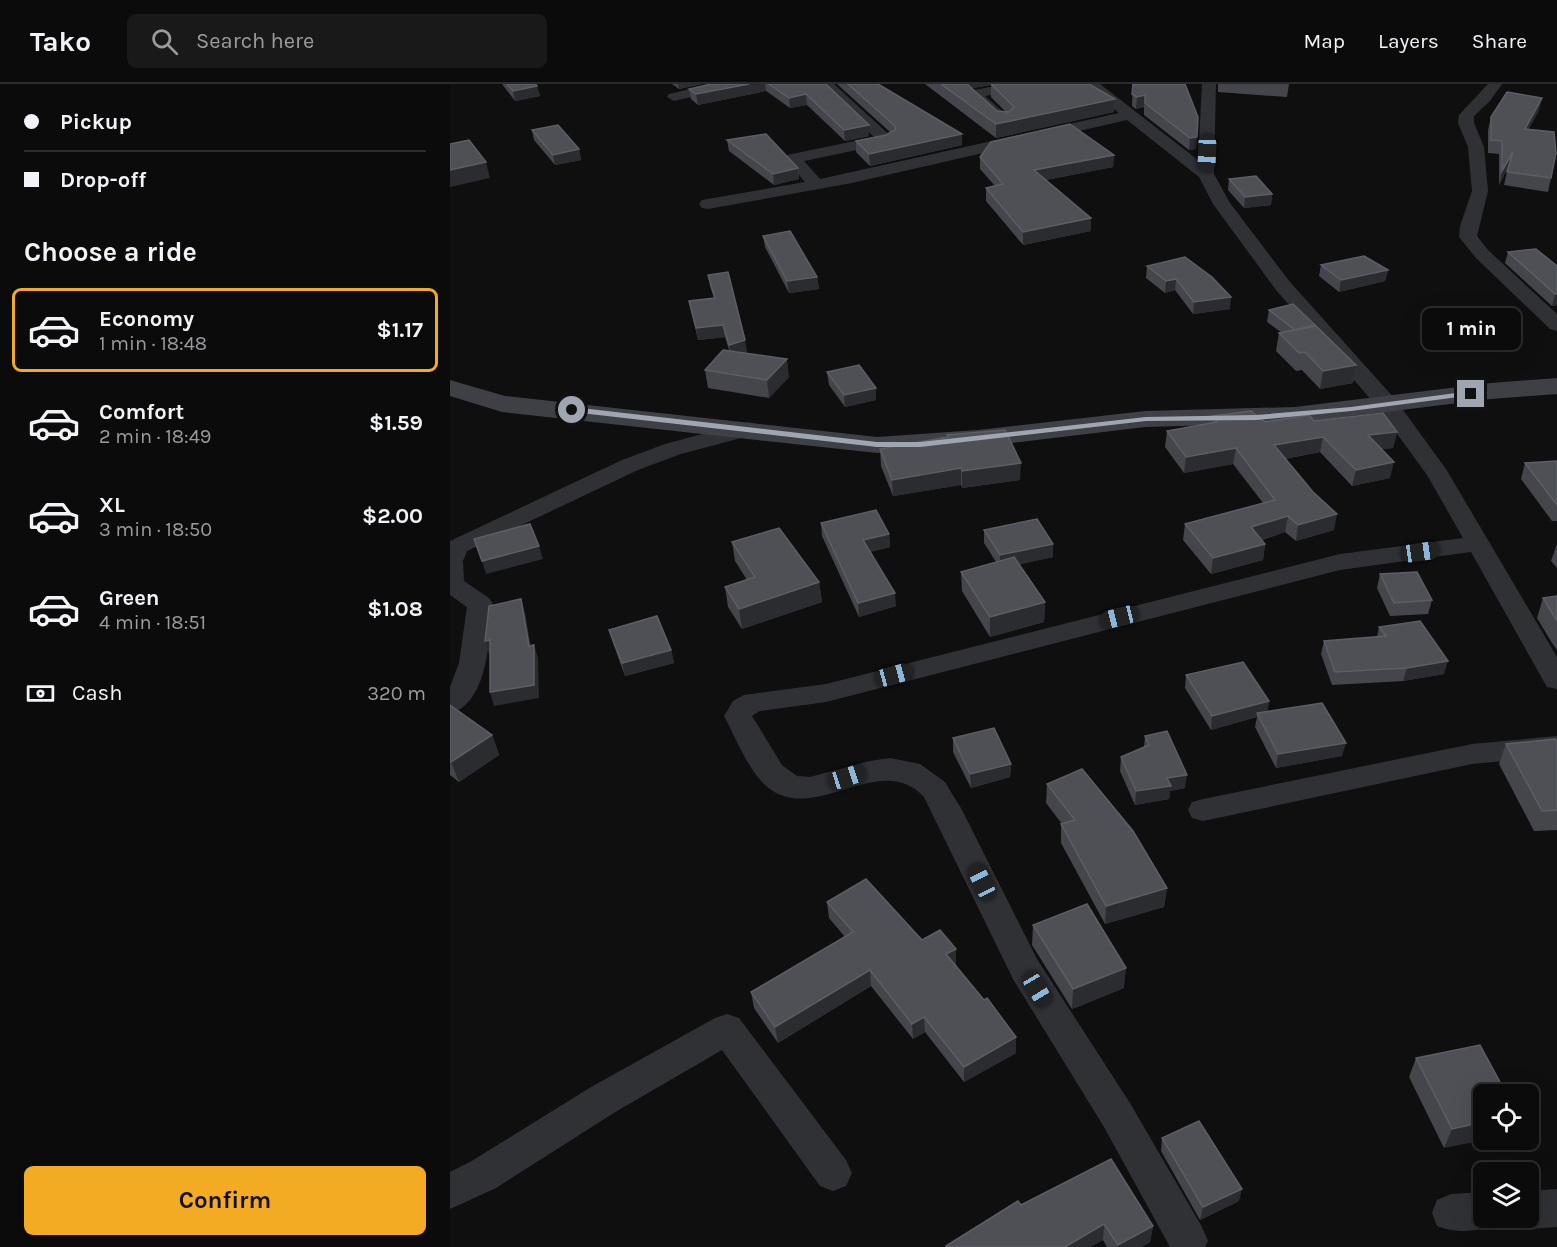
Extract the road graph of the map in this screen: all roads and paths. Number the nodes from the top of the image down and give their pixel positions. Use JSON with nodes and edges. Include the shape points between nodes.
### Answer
{"nodes":[{"id":1,"x":731,"y":84,"type":"edge"},
{"id":2,"x":826,"y":84,"type":"edge"},
{"id":3,"x":1031,"y":84,"type":"edge"},
{"id":4,"x":1091,"y":84,"type":"edge"},
{"id":5,"x":1209,"y":84,"type":"edge"},
{"id":6,"x":1495,"y":84,"type":"edge"},
{"id":7,"x":674,"y":97,"type":"dead end"},
{"id":8,"x":1129,"y":115,"type":"junction"},
{"id":9,"x":1005,"y":120,"type":"edge"},
{"id":10,"x":1206,"y":174,"type":"junction"},
{"id":11,"x":816,"y":184,"type":"junction"},
{"id":12,"x":708,"y":204,"type":"dead end"},
{"id":13,"x":1557,"y":325,"type":"edge"},
{"id":14,"x":1557,"y":386,"type":"edge"},
{"id":15,"x":450,"y":388,"type":"edge"},
{"id":16,"x":1387,"y":404,"type":"junction"},
{"id":17,"x":748,"y":429,"type":"junction"},
{"id":18,"x":1477,"y":544,"type":"junction"},
{"id":19,"x":458,"y":596,"type":"edge"},
{"id":20,"x":1557,"y":680,"type":"edge"},
{"id":21,"x":450,"y":704,"type":"edge"},
{"id":22,"x":1557,"y":746,"type":"edge"},
{"id":23,"x":1203,"y":810,"type":"dead end"},
{"id":24,"x":833,"y":1173,"type":"dead end"},
{"id":25,"x":450,"y":1191,"type":"edge"},
{"id":26,"x":1557,"y":1208,"type":"edge"},
{"id":27,"x":1539,"y":1209,"type":"edge"},
{"id":28,"x":1188,"y":1241,"type":"dead end"}],
"edges":[{"from":1,"to":7,"type":"street"},
{"from":2,"to":11,"type":"street","via":[[886,140],[793,158]]},
{"from":3,"to":9,"type":"street","via":[[974,94]]},
{"from":4,"to":8,"type":"street"},
{"from":5,"to":10,"type":"street"},
{"from":6,"to":13,"type":"street","via":[[1467,115],[1466,123],[1476,147],[1480,191],[1468,237]]},
{"from":8,"to":10,"type":"street"},
{"from":8,"to":11,"type":"street"},
{"from":10,"to":16,"type":"street","via":[[1222,204],[1284,286]]},
{"from":11,"to":12,"type":"street"},
{"from":14,"to":16,"type":"street"},
{"from":15,"to":17,"type":"street","via":[[502,404]]},
{"from":16,"to":17,"type":"street","via":[[1256,418],[1146,419],[920,444],[877,445]]},
{"from":16,"to":18,"type":"street","via":[[1438,474]]},
{"from":17,"to":19,"type":"street","via":[[630,465],[456,547],[451,561],[451,584]]},
{"from":18,"to":20,"type":"street"},
{"from":18,"to":28,"type":"street","via":[[1340,562],[826,693],[754,702],[738,716],[775,777],[793,789],[810,789],[865,771],[887,769],[915,772],[931,785],[1025,969],[1116,1114]]},
{"from":19,"to":21,"type":"street","via":[[480,604],[461,695]]},
{"from":22,"to":23,"type":"street","via":[[1472,754]]},
{"from":24,"to":25,"type":"street","via":[[728,1029]]},
{"from":26,"to":27,"type":"street"}]}
